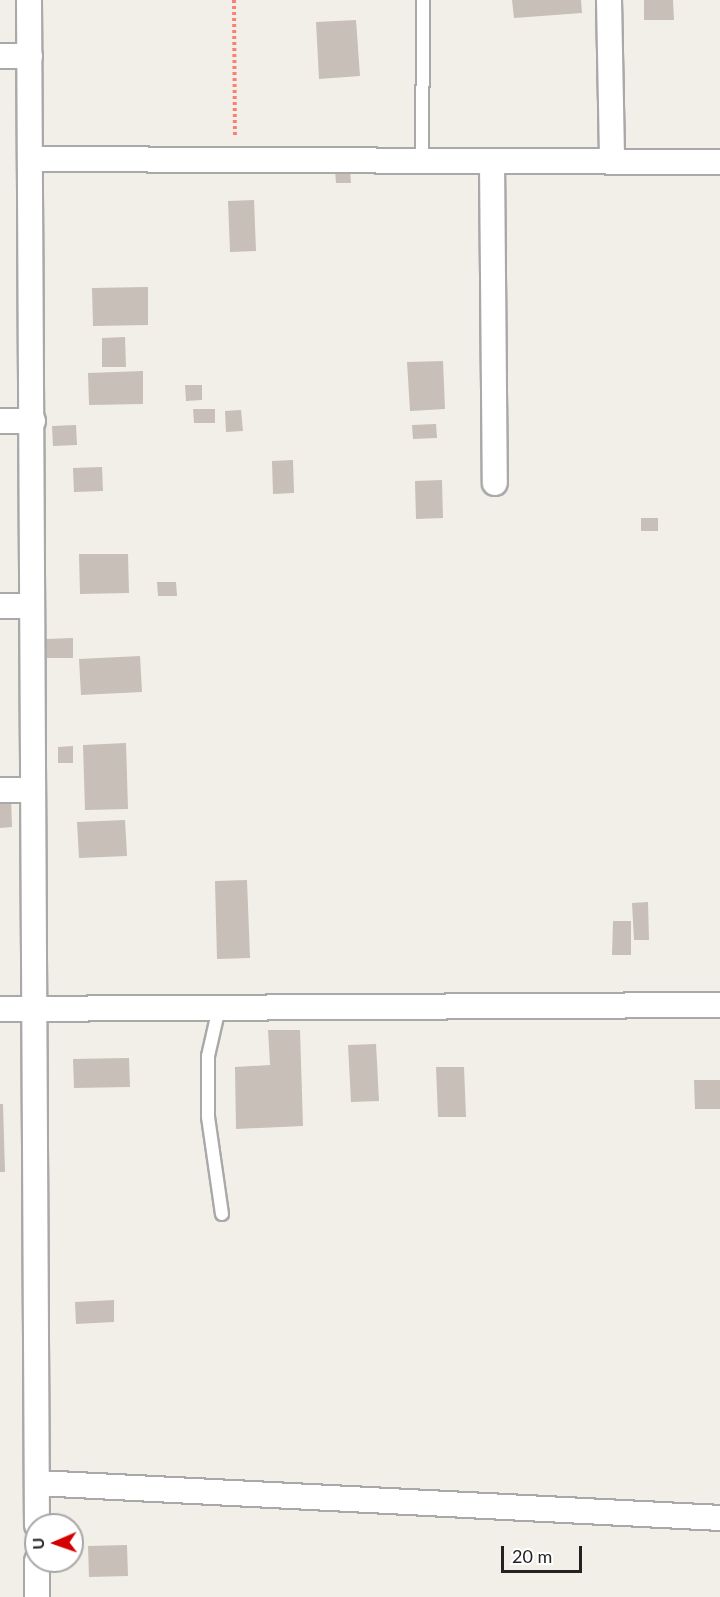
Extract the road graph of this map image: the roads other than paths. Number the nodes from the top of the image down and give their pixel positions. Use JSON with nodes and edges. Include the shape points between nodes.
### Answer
{"nodes":[{"id":1,"x":29,"y":0,"type":"edge"},
{"id":2,"x":423,"y":0,"type":"edge"},
{"id":3,"x":609,"y":0,"type":"edge"},
{"id":4,"x":0,"y":56,"type":"edge"},
{"id":5,"x":30,"y":56,"type":"junction"},
{"id":6,"x":31,"y":159,"type":"junction"},
{"id":7,"x":422,"y":161,"type":"junction"},
{"id":8,"x":492,"y":161,"type":"junction"},
{"id":9,"x":612,"y":161,"type":"junction"},
{"id":10,"x":720,"y":162,"type":"edge"},
{"id":11,"x":33,"y":421,"type":"junction"},
{"id":12,"x":0,"y":422,"type":"edge"},
{"id":13,"x":495,"y":483,"type":"dead end"},
{"id":14,"x":0,"y":606,"type":"edge"},
{"id":15,"x":32,"y":606,"type":"junction"},
{"id":16,"x":0,"y":790,"type":"edge"},
{"id":17,"x":31,"y":790,"type":"junction"},
{"id":18,"x":720,"y":1005,"type":"edge"},
{"id":19,"x":219,"y":1008,"type":"junction"},
{"id":20,"x":0,"y":1009,"type":"edge"},
{"id":21,"x":37,"y":1009,"type":"junction"},
{"id":22,"x":222,"y":1214,"type":"dead end"},
{"id":23,"x":37,"y":1483,"type":"junction"},
{"id":24,"x":37,"y":1513,"type":"edge"},
{"id":25,"x":720,"y":1518,"type":"edge"},
{"id":26,"x":37,"y":1573,"type":"edge"},
{"id":27,"x":37,"y":1597,"type":"edge"}],
"edges":[{"from":1,"to":5,"type":"street"},
{"from":2,"to":7,"type":"lane"},
{"from":3,"to":9,"type":"street"},
{"from":4,"to":5,"type":"street"},
{"from":5,"to":6,"type":"street"},
{"from":6,"to":7,"type":"street"},
{"from":6,"to":11,"type":"street"},
{"from":7,"to":8,"type":"street"},
{"from":8,"to":9,"type":"street"},
{"from":8,"to":13,"type":"street"},
{"from":9,"to":10,"type":"street"},
{"from":11,"to":12,"type":"street"},
{"from":11,"to":15,"type":"street"},
{"from":14,"to":15,"type":"street"},
{"from":15,"to":17,"type":"street"},
{"from":16,"to":17,"type":"street"},
{"from":17,"to":21,"type":"street"},
{"from":18,"to":19,"type":"street"},
{"from":19,"to":21,"type":"street"},
{"from":19,"to":22,"type":"lane","via":[[208,1056],[208,1117]]},
{"from":20,"to":21,"type":"street"},
{"from":21,"to":23,"type":"street"},
{"from":23,"to":24,"type":"street"},
{"from":23,"to":25,"type":"street"},
{"from":26,"to":27,"type":"street"}]}
